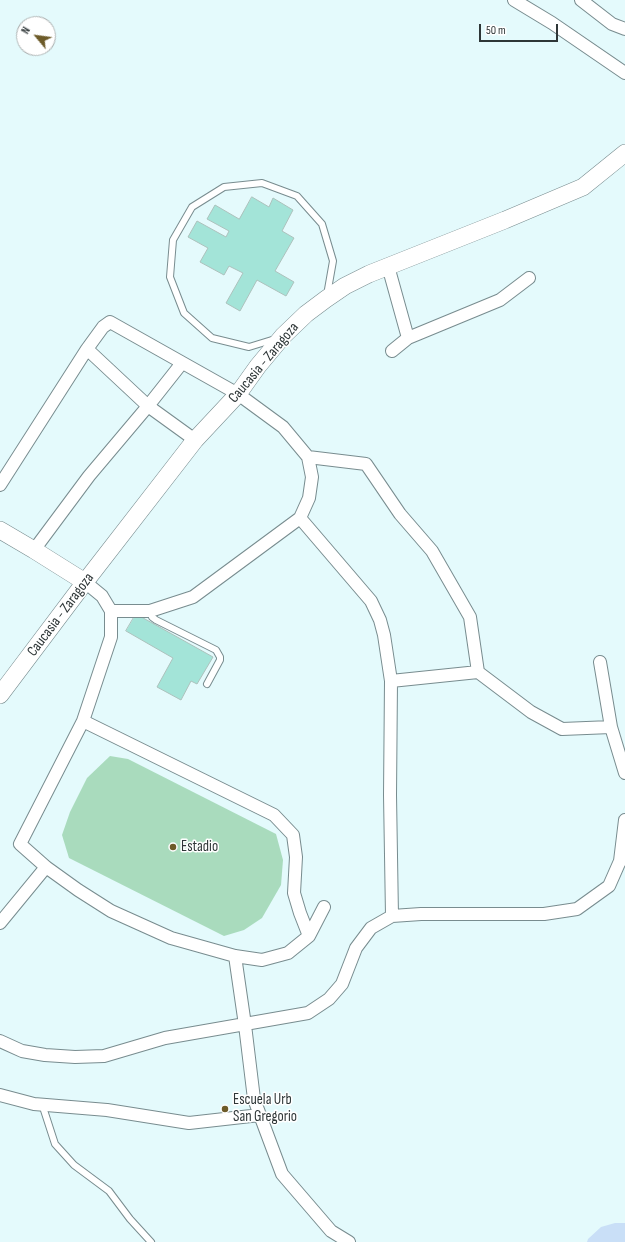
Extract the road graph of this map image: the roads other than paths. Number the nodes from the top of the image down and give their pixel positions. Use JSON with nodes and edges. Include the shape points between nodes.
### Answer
{"nodes":[{"id":1,"x":514,"y":0,"type":"edge"},
{"id":2,"x":581,"y":0,"type":"edge"},
{"id":3,"x":625,"y":29,"type":"edge"},
{"id":4,"x":625,"y":73,"type":"edge"},
{"id":5,"x":625,"y":153,"type":"edge"},
{"id":6,"x":388,"y":266,"type":"junction"},
{"id":7,"x":529,"y":278,"type":"dead end"},
{"id":8,"x":326,"y":299,"type":"junction"},
{"id":9,"x":283,"y":336,"type":"junction"},
{"id":10,"x":408,"y":338,"type":"junction"},
{"id":11,"x":87,"y":350,"type":"junction"},
{"id":12,"x":392,"y":351,"type":"dead end"},
{"id":13,"x":182,"y":363,"type":"junction"},
{"id":14,"x":238,"y":394,"type":"junction"},
{"id":15,"x":148,"y":406,"type":"junction"},
{"id":16,"x":195,"y":440,"type":"junction"},
{"id":17,"x":308,"y":457,"type":"junction"},
{"id":18,"x":0,"y":485,"type":"edge"},
{"id":19,"x":300,"y":518,"type":"junction"},
{"id":20,"x":0,"y":530,"type":"edge"},
{"id":21,"x":34,"y":550,"type":"junction"},
{"id":22,"x":85,"y":582,"type":"junction"},
{"id":23,"x":111,"y":611,"type":"junction"},
{"id":24,"x":150,"y":611,"type":"junction"},
{"id":25,"x":600,"y":662,"type":"dead end"},
{"id":26,"x":478,"y":672,"type":"junction"},
{"id":27,"x":391,"y":681,"type":"junction"},
{"id":28,"x":208,"y":684,"type":"dead end"},
{"id":29,"x":0,"y":695,"type":"edge"},
{"id":30,"x":83,"y":721,"type":"junction"},
{"id":31,"x":610,"y":727,"type":"junction"},
{"id":32,"x":625,"y":773,"type":"edge"},
{"id":33,"x":625,"y":820,"type":"edge"},
{"id":34,"x":622,"y":860,"type":"edge"},
{"id":35,"x":46,"y":867,"type":"junction"},
{"id":36,"x":324,"y":907,"type":"dead end"},
{"id":37,"x":392,"y":916,"type":"junction"},
{"id":38,"x":0,"y":923,"type":"edge"},
{"id":39,"x":309,"y":936,"type":"junction"},
{"id":40,"x":235,"y":956,"type":"junction"},
{"id":41,"x":245,"y":1025,"type":"junction"},
{"id":42,"x":0,"y":1041,"type":"edge"},
{"id":43,"x":0,"y":1095,"type":"edge"},
{"id":44,"x":42,"y":1104,"type":"junction"},
{"id":45,"x":260,"y":1115,"type":"junction"},
{"id":46,"x":151,"y":1242,"type":"edge"},
{"id":47,"x":349,"y":1242,"type":"edge"}],
"edges":[{"from":1,"to":4,"type":"street","via":[[552,22]]},
{"from":2,"to":3,"type":"street","via":[[612,24]]},
{"from":5,"to":6,"type":"main road","name":"Caucasia - Zaragoza","via":[[583,187]]},
{"from":6,"to":8,"type":"main road","name":"Caucasia - Zaragoza","via":[[345,286]]},
{"from":6,"to":10,"type":"street"},
{"from":7,"to":10,"type":"street","via":[[500,300]]},
{"from":8,"to":9,"type":"main road","name":"Caucasia - Zaragoza"},
{"from":8,"to":9,"type":"lane","via":[[333,261],[327,239],[322,224],[297,196],[262,183],[224,187],[192,207],[172,240],[170,278],[184,313],[212,338],[248,347]]},
{"from":9,"to":14,"type":"main road","name":"Caucasia - Zaragoza"},
{"from":10,"to":12,"type":"street"},
{"from":11,"to":13,"type":"street","via":[[103,326],[110,322]]},
{"from":11,"to":15,"type":"street"},
{"from":11,"to":18,"type":"street"},
{"from":13,"to":14,"type":"street"},
{"from":13,"to":15,"type":"street"},
{"from":14,"to":16,"type":"main road","name":"Caucasia - Zaragoza"},
{"from":14,"to":17,"type":"street","via":[[283,427]]},
{"from":15,"to":16,"type":"street"},
{"from":15,"to":21,"type":"street","via":[[89,476]]},
{"from":16,"to":22,"type":"main road","name":"Caucasia - Zaragoza"},
{"from":17,"to":19,"type":"street","via":[[312,478],[309,498]]},
{"from":17,"to":26,"type":"street","via":[[366,464],[400,514],[432,551],[470,617]]},
{"from":19,"to":24,"type":"street","via":[[192,597]]},
{"from":19,"to":27,"type":"street","via":[[371,600],[380,620]]},
{"from":20,"to":21,"type":"main road"},
{"from":21,"to":22,"type":"main road"},
{"from":22,"to":23,"type":"street","via":[[102,596]]},
{"from":22,"to":29,"type":"main road","name":"Caucasia - Zaragoza"},
{"from":23,"to":24,"type":"street"},
{"from":23,"to":30,"type":"street","via":[[111,637]]},
{"from":24,"to":28,"type":"lane","via":[[156,620],[216,650],[220,660]]},
{"from":25,"to":31,"type":"street"},
{"from":26,"to":27,"type":"street"},
{"from":26,"to":31,"type":"street","via":[[531,712],[562,729]]},
{"from":27,"to":37,"type":"street"},
{"from":30,"to":35,"type":"street","via":[[20,844]]},
{"from":30,"to":39,"type":"street","via":[[274,815],[293,835],[296,857],[294,893]]},
{"from":31,"to":32,"type":"street"},
{"from":33,"to":34,"type":"street"},
{"from":34,"to":37,"type":"street","via":[[609,886],[577,909],[544,914]]},
{"from":35,"to":38,"type":"street"},
{"from":35,"to":40,"type":"street","via":[[111,911],[171,938]]},
{"from":36,"to":39,"type":"street"},
{"from":37,"to":41,"type":"street","via":[[371,928],[356,948],[342,984],[328,999],[308,1013]]},
{"from":39,"to":40,"type":"street","via":[[288,952],[262,960]]},
{"from":40,"to":41,"type":"street"},
{"from":41,"to":42,"type":"street","via":[[165,1038],[104,1056],[45,1055],[22,1051]]},
{"from":41,"to":45,"type":"street","via":[[254,1099]]},
{"from":43,"to":44,"type":"street"},
{"from":44,"to":45,"type":"street","via":[[107,1110],[189,1123]]},
{"from":44,"to":46,"type":"lane","via":[[55,1144],[74,1165],[109,1191],[130,1220]]},
{"from":45,"to":47,"type":"street","via":[[282,1174],[331,1231]]}]}
